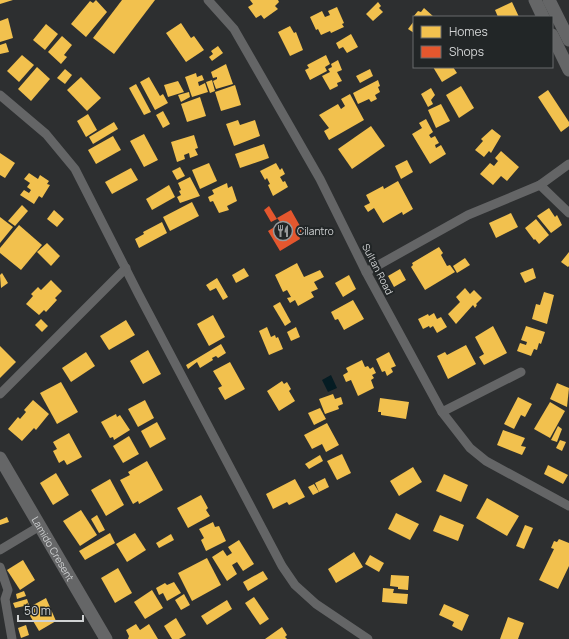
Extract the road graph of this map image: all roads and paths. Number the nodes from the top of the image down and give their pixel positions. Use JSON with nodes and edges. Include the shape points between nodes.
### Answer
{"nodes":[{"id":1,"x":208,"y":0,"type":"edge"},
{"id":2,"x":535,"y":0,"type":"edge"},
{"id":3,"x":549,"y":0,"type":"edge"},
{"id":4,"x":543,"y":16,"type":"edge"},
{"id":5,"x":553,"y":37,"type":"edge"},
{"id":6,"x":569,"y":40,"type":"edge"},
{"id":7,"x":569,"y":70,"type":"edge"},
{"id":8,"x":0,"y":95,"type":"edge"},
{"id":9,"x":569,"y":164,"type":"edge"},
{"id":10,"x":540,"y":185,"type":"junction"},
{"id":11,"x":569,"y":212,"type":"edge"},
{"id":12,"x":126,"y":268,"type":"junction"},
{"id":13,"x":366,"y":272,"type":"junction"},
{"id":14,"x":521,"y":372,"type":"dead end"},
{"id":15,"x":0,"y":394,"type":"edge"},
{"id":16,"x":442,"y":412,"type":"junction"},
{"id":17,"x":0,"y":458,"type":"edge"},
{"id":18,"x":569,"y":506,"type":"edge"},
{"id":19,"x":40,"y":526,"type":"junction"},
{"id":20,"x":0,"y":550,"type":"edge"},
{"id":21,"x":0,"y":567,"type":"edge"},
{"id":22,"x":3,"y":600,"type":"edge"},
{"id":23,"x":365,"y":638,"type":"edge"},
{"id":24,"x":12,"y":639,"type":"edge"},
{"id":25,"x":106,"y":639,"type":"edge"}],
"edges":[{"from":1,"to":13,"type":"street","name":"Sultan Road","via":[[234,29],[320,179]]},
{"from":2,"to":4,"type":"street"},
{"from":3,"to":6,"type":"street"},
{"from":5,"to":7,"type":"street"},
{"from":8,"to":12,"type":"street","via":[[46,134],[75,169]]},
{"from":9,"to":10,"type":"street"},
{"from":10,"to":11,"type":"street"},
{"from":10,"to":13,"type":"street","via":[[468,215]]},
{"from":12,"to":15,"type":"street"},
{"from":12,"to":23,"type":"street","via":[[282,566],[295,584],[316,604]]},
{"from":13,"to":16,"type":"street","name":"Sultan Road"},
{"from":14,"to":16,"type":"street"},
{"from":16,"to":18,"type":"street","name":"Sultan Road","via":[[470,448],[486,461]]},
{"from":17,"to":19,"type":"street","name":"Lamido Cresent"},
{"from":19,"to":20,"type":"street"},
{"from":19,"to":25,"type":"street","name":"Lamido Cresent"},
{"from":21,"to":22,"type":"street","via":[[8,590]]},
{"from":22,"to":24,"type":"street"}]}
